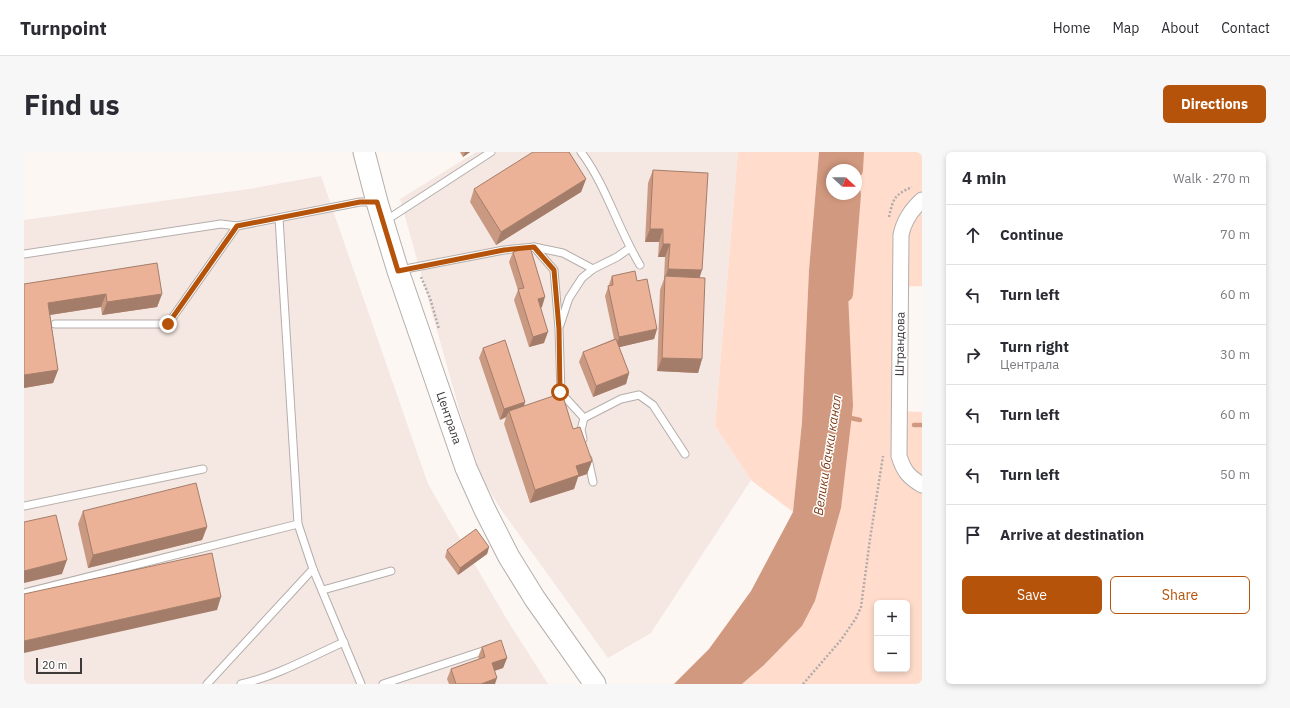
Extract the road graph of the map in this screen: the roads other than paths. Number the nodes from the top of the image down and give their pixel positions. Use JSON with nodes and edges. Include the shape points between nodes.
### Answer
{"nodes":[{"id":1,"x":364,"y":152,"type":"edge"},
{"id":2,"x":491,"y":152,"type":"edge"},
{"id":3,"x":581,"y":152,"type":"edge"},
{"id":4,"x":922,"y":200,"type":"edge"},
{"id":5,"x":377,"y":202,"type":"junction"},
{"id":6,"x":279,"y":218,"type":"junction"},
{"id":7,"x":383,"y":222,"type":"junction"},
{"id":8,"x":237,"y":226,"type":"junction"},
{"id":9,"x":534,"y":247,"type":"junction"},
{"id":10,"x":630,"y":248,"type":"junction"},
{"id":11,"x":24,"y":254,"type":"edge"},
{"id":12,"x":640,"y":265,"type":"dead end"},
{"id":13,"x":593,"y":269,"type":"junction"},
{"id":14,"x":398,"y":271,"type":"junction"},
{"id":15,"x":55,"y":324,"type":"dead end"},
{"id":16,"x":559,"y":329,"type":"junction"},
{"id":17,"x":584,"y":418,"type":"junction"},
{"id":18,"x":685,"y":454,"type":"dead end"},
{"id":19,"x":203,"y":469,"type":"dead end"},
{"id":20,"x":593,"y":482,"type":"dead end"},
{"id":21,"x":922,"y":485,"type":"edge"},
{"id":22,"x":24,"y":506,"type":"edge"},
{"id":23,"x":298,"y":524,"type":"junction"},
{"id":24,"x":314,"y":569,"type":"junction"},
{"id":25,"x":391,"y":571,"type":"dead end"},
{"id":26,"x":323,"y":590,"type":"junction"},
{"id":27,"x":24,"y":593,"type":"edge"},
{"id":28,"x":344,"y":642,"type":"junction"},
{"id":29,"x":493,"y":647,"type":"edge"},
{"id":30,"x":207,"y":684,"type":"edge"},
{"id":31,"x":241,"y":684,"type":"edge"},
{"id":32,"x":361,"y":684,"type":"edge"},
{"id":33,"x":383,"y":684,"type":"edge"},
{"id":34,"x":595,"y":684,"type":"edge"}],
"edges":[{"from":1,"to":5,"type":"main road","name":"Централа"},
{"from":2,"to":7,"type":"lane"},
{"from":3,"to":10,"type":"lane","via":[[591,165]]},
{"from":4,"to":21,"type":"street","name":"Штрандова","via":[[911,211],[901,235],[899,456],[904,470]]},
{"from":5,"to":6,"type":"lane","via":[[360,202]]},
{"from":5,"to":7,"type":"main road","name":"Централа"},
{"from":6,"to":8,"type":"lane"},
{"from":6,"to":23,"type":"lane"},
{"from":7,"to":14,"type":"main road","name":"Централа"},
{"from":8,"to":11,"type":"lane","via":[[221,224]]},
{"from":8,"to":15,"type":"lane","via":[[168,324]]},
{"from":9,"to":13,"type":"lane","via":[[563,253]]},
{"from":9,"to":14,"type":"lane","via":[[504,250]]},
{"from":9,"to":16,"type":"lane","via":[[554,270]]},
{"from":10,"to":12,"type":"lane"},
{"from":10,"to":13,"type":"lane"},
{"from":13,"to":16,"type":"lane","via":[[582,278],[569,298]]},
{"from":14,"to":34,"type":"main road","name":"Централа","via":[[466,468],[485,510],[535,599]]},
{"from":16,"to":17,"type":"lane","via":[[560,392]]},
{"from":17,"to":18,"type":"lane","via":[[622,399],[639,395],[653,405]]},
{"from":17,"to":20,"type":"lane","via":[[581,430]]},
{"from":19,"to":22,"type":"lane"},
{"from":23,"to":24,"type":"lane"},
{"from":23,"to":27,"type":"lane"},
{"from":24,"to":26,"type":"lane"},
{"from":24,"to":30,"type":"lane"},
{"from":25,"to":26,"type":"lane"},
{"from":26,"to":28,"type":"lane"},
{"from":28,"to":31,"type":"lane","via":[[260,680]]},
{"from":28,"to":32,"type":"lane"},
{"from":29,"to":33,"type":"lane"}]}
